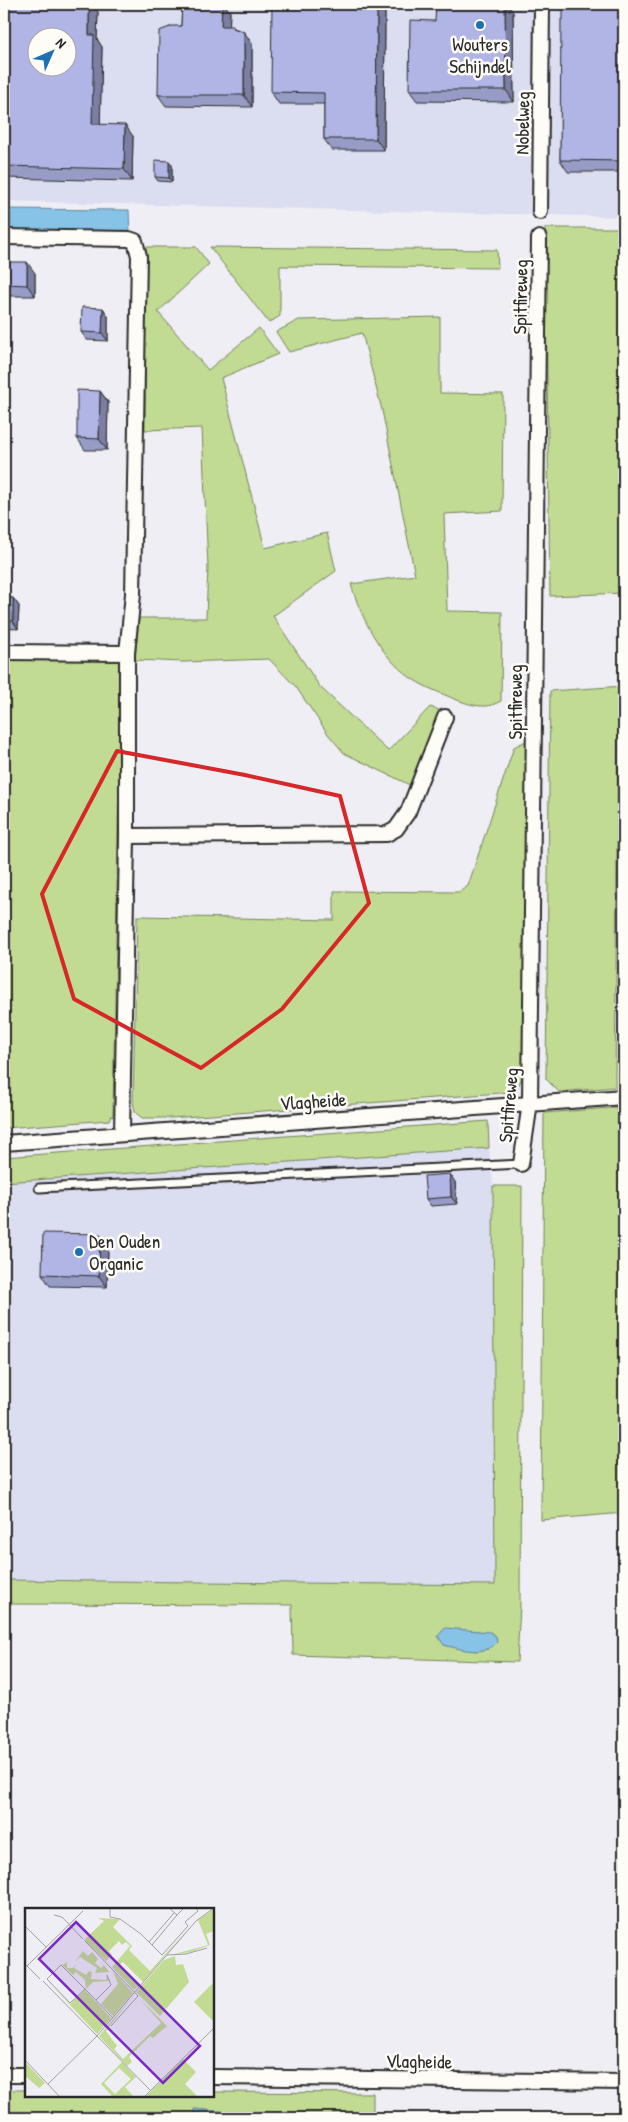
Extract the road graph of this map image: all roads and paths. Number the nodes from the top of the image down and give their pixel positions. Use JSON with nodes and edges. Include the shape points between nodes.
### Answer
{"nodes":[{"id":1,"x":542,"y":4,"type":"edge"},
{"id":2,"x":540,"y":212,"type":"dead end"},
{"id":3,"x":4,"y":237,"type":"edge"},
{"id":4,"x":539,"y":238,"type":"dead end"},
{"id":5,"x":4,"y":652,"type":"edge"},
{"id":6,"x":127,"y":653,"type":"junction"},
{"id":7,"x":445,"y":717,"type":"dead end"},
{"id":8,"x":127,"y":836,"type":"junction"},
{"id":9,"x":624,"y":1097,"type":"edge"},
{"id":10,"x":530,"y":1103,"type":"junction"},
{"id":11,"x":122,"y":1134,"type":"junction"},
{"id":12,"x":4,"y":1143,"type":"edge"},
{"id":13,"x":521,"y":1164,"type":"joint"},
{"id":14,"x":40,"y":1188,"type":"dead end"},
{"id":15,"x":4,"y":2075,"type":"edge"},
{"id":16,"x":25,"y":2075,"type":"edge"},
{"id":17,"x":214,"y":2077,"type":"edge"},
{"id":18,"x":624,"y":2082,"type":"edge"}],
"edges":[{"from":1,"to":2,"type":"street","name":"Nobelweg"},
{"from":3,"to":6,"type":"street","via":[[129,239],[135,242],[138,256],[133,574]]},
{"from":4,"to":10,"type":"street","name":"Spitfireweg"},
{"from":5,"to":6,"type":"street"},
{"from":6,"to":8,"type":"street"},
{"from":7,"to":8,"type":"street","via":[[408,812],[396,829],[386,834]]},
{"from":8,"to":11,"type":"street"},
{"from":9,"to":10,"type":"street","name":"Vlagheide"},
{"from":10,"to":11,"type":"street","name":"Vlagheide"},
{"from":10,"to":13,"type":"street","name":"Spitfireweg"},
{"from":11,"to":12,"type":"street","name":"Vlagheide"},
{"from":13,"to":14,"type":"lane"},
{"from":15,"to":16,"type":"street"},
{"from":17,"to":18,"type":"street","name":"Vlagheide"}]}
